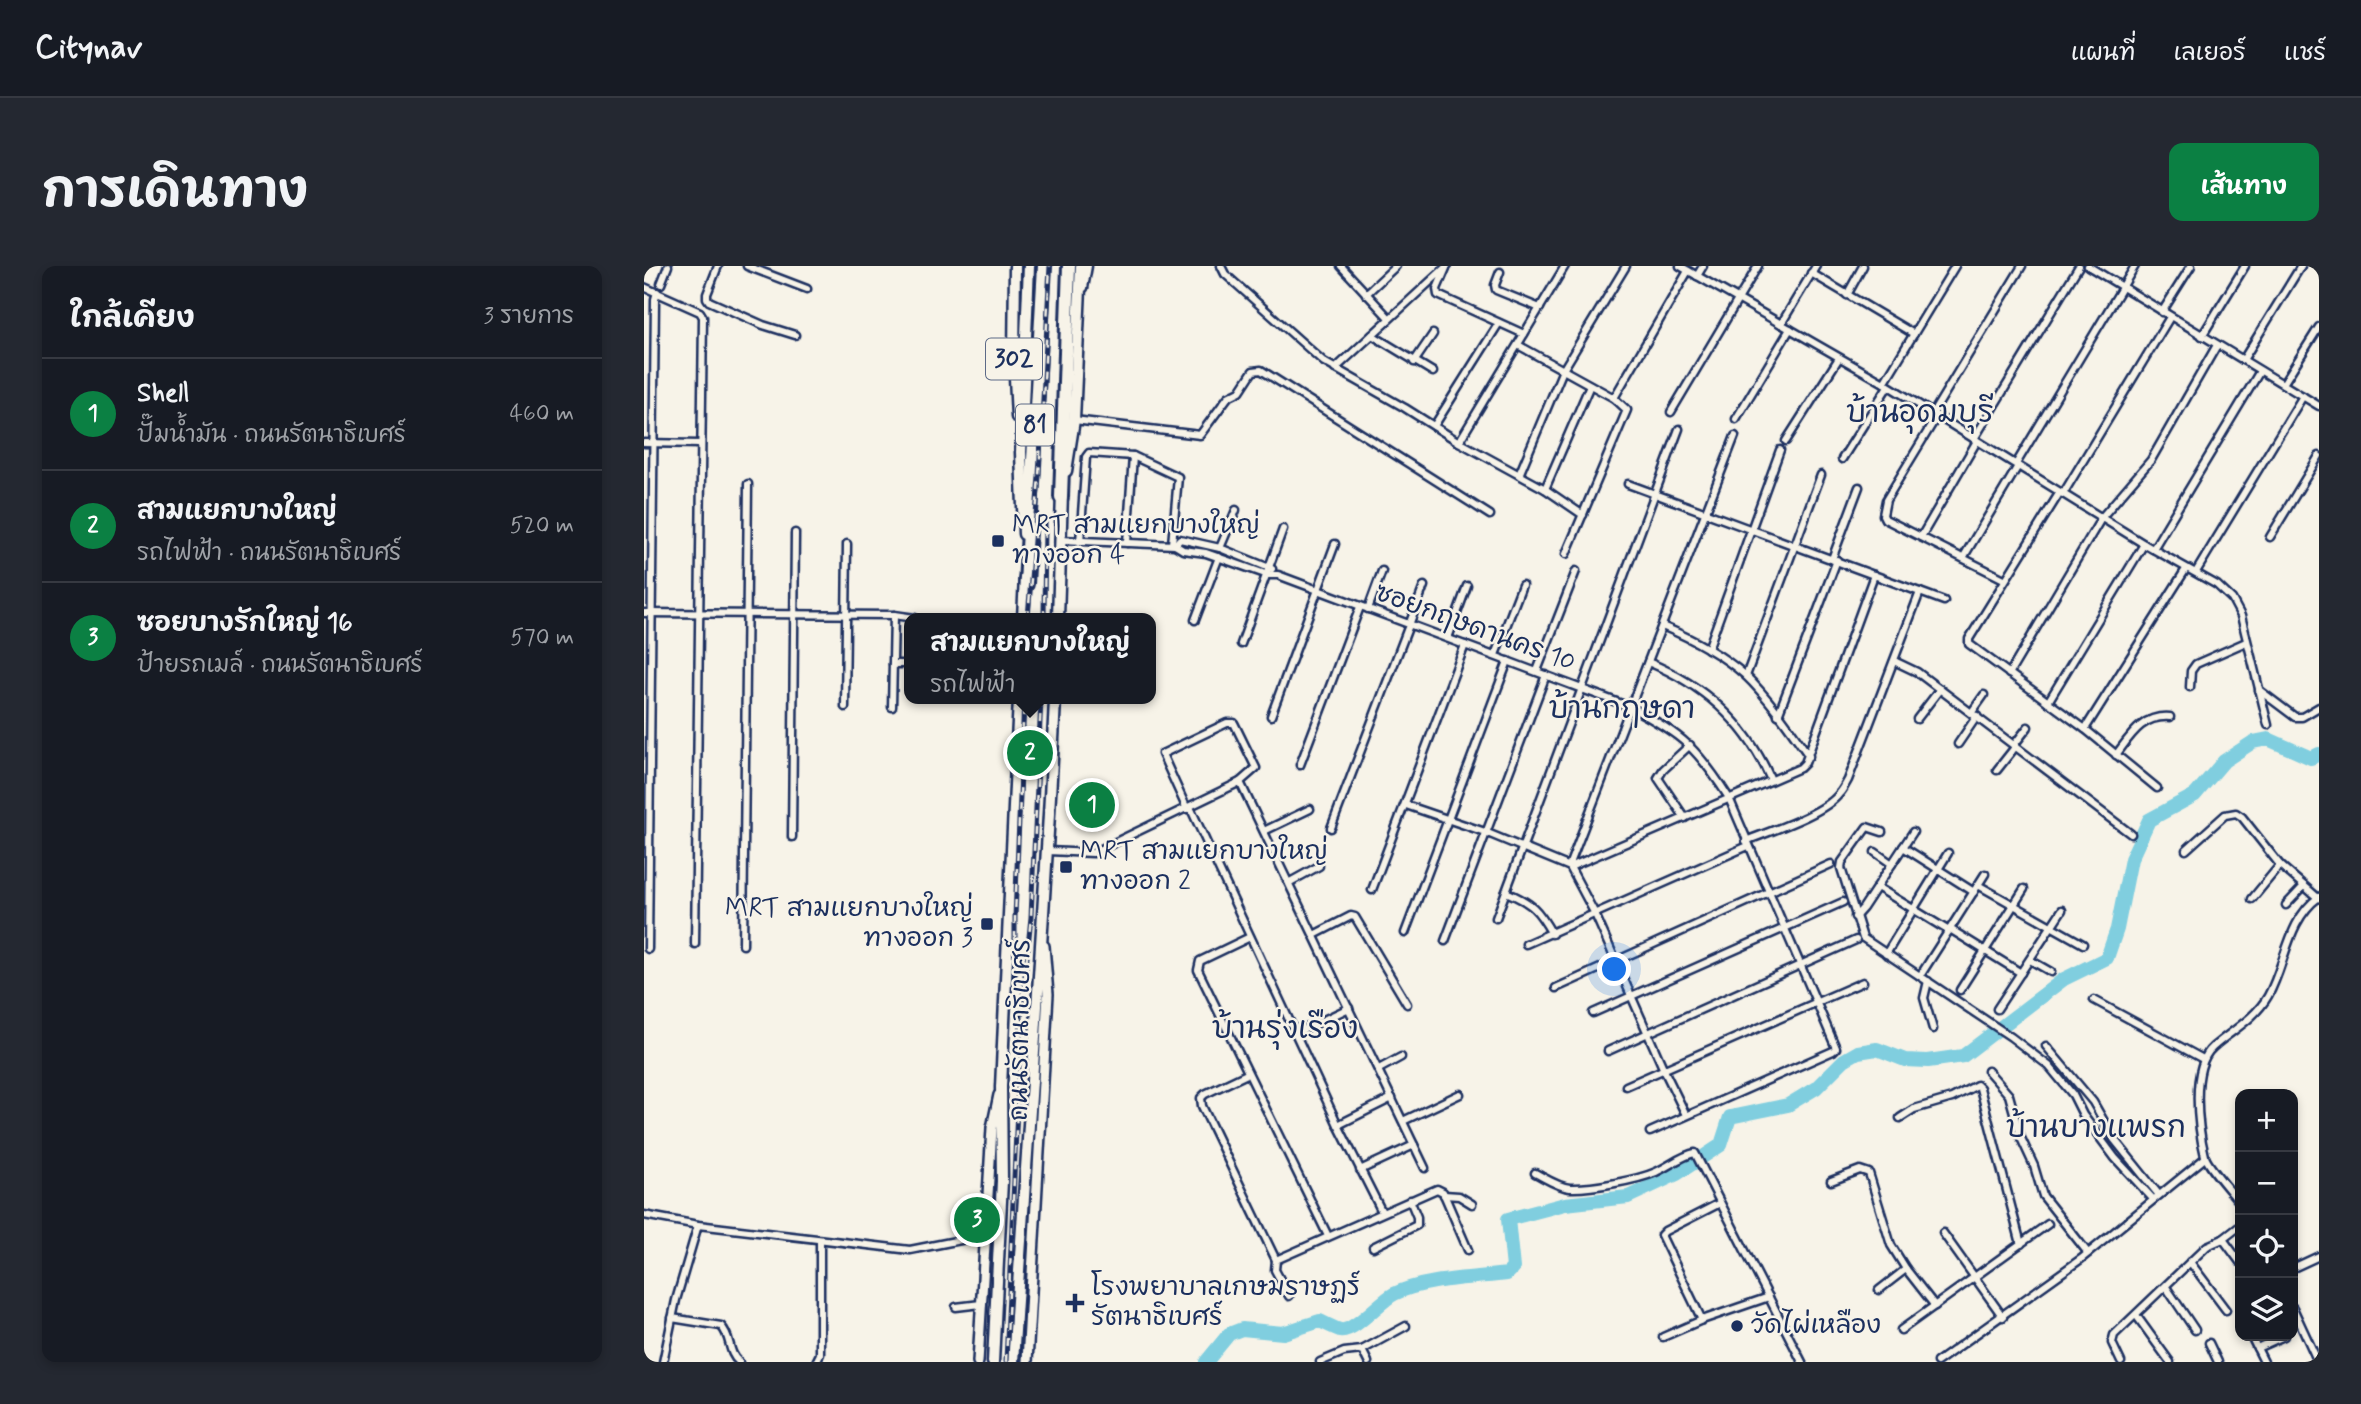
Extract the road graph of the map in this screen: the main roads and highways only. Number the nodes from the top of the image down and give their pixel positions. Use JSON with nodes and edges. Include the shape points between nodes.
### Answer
{"nodes":[{"id":1,"x":1028,"y":266,"type":"edge"},
{"id":2,"x":1044,"y":266,"type":"edge"},
{"id":3,"x":1069,"y":266,"type":"edge"},
{"id":4,"x":1081,"y":266,"type":"edge"},
{"id":5,"x":1013,"y":267,"type":"edge"},
{"id":6,"x":1021,"y":452,"type":"junction"},
{"id":7,"x":1062,"y":497,"type":"junction"},
{"id":8,"x":1026,"y":584,"type":"junction"},
{"id":9,"x":1023,"y":613,"type":"edge"},
{"id":10,"x":1058,"y":613,"type":"edge"},
{"id":11,"x":1019,"y":704,"type":"edge"},
{"id":12,"x":1055,"y":704,"type":"edge"},
{"id":13,"x":1043,"y":931,"type":"junction"},
{"id":14,"x":1001,"y":1087,"type":"junction"},
{"id":15,"x":978,"y":1362,"type":"edge"},
{"id":16,"x":993,"y":1362,"type":"edge"},
{"id":17,"x":1013,"y":1362,"type":"edge"},
{"id":18,"x":1027,"y":1362,"type":"edge"}],
"edges":[{"from":1,"to":6,"type":"main road"},
{"from":2,"to":8,"type":"highway","number":"81"},
{"from":3,"to":7,"type":"highway","number":"81"},
{"from":4,"to":7,"type":"main road","number":"302","via":[[1074,420]]},
{"from":5,"to":6,"type":"main road","number":"302"},
{"from":6,"to":8,"type":"main road","number":"302"},
{"from":7,"to":10,"type":"main road","number":"302"},
{"from":8,"to":9,"type":"main road","number":"302"},
{"from":11,"to":14,"type":"main road","name":"ถนนรัตนาธิเบศร์"},
{"from":12,"to":13,"type":"main road","name":"ถนนรัตนาธิเบศร์"},
{"from":13,"to":17,"type":"main road","name":"ถนนรัตนาธิเบศร์"},
{"from":13,"to":18,"type":"main road","name":"ถนนรัตนาธิเบศร์","via":[[1048,994]]},
{"from":14,"to":15,"type":"main road","name":"ถนนรัตนาธิเบศร์","via":[[992,1128]]},
{"from":14,"to":16,"type":"main road","name":"ถนนรัตนาธิเบศร์","via":[[1002,1181]]}]}
